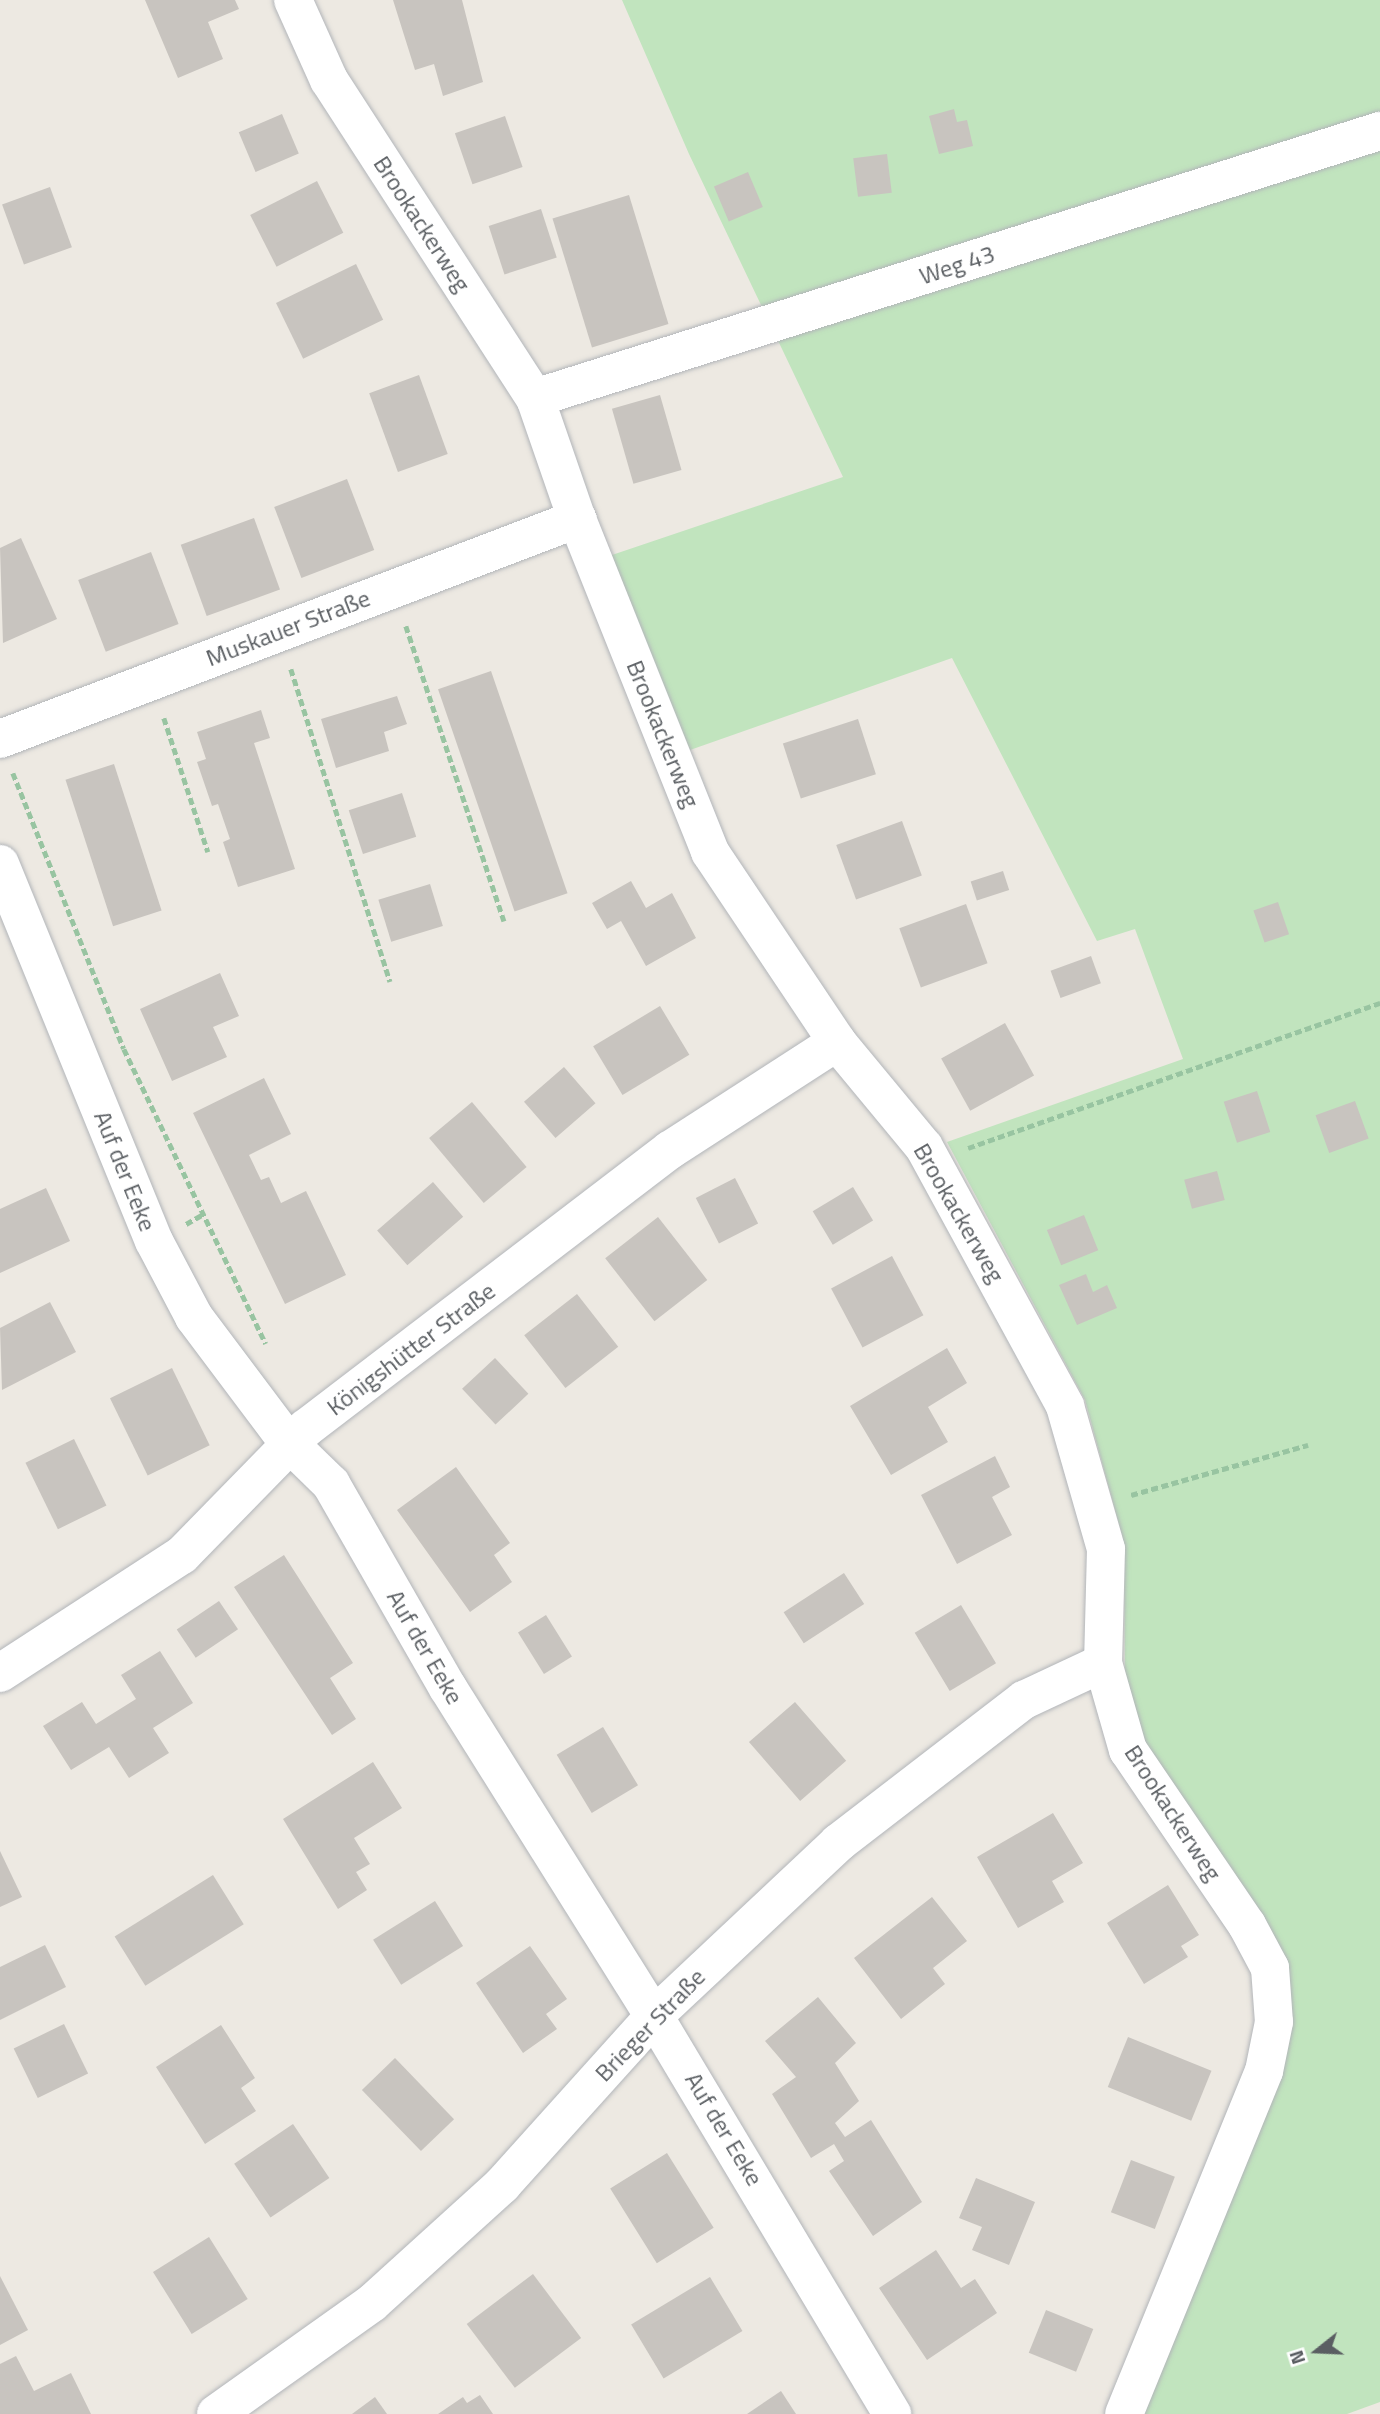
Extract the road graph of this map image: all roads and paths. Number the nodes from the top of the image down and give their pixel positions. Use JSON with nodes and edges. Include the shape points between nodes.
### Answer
{"nodes":[{"id":1,"x":293,"y":0,"type":"edge"},
{"id":2,"x":1380,"y":131,"type":"edge"},
{"id":3,"x":535,"y":398,"type":"junction"},
{"id":4,"x":577,"y":519,"type":"junction"},
{"id":5,"x":393,"y":588,"type":"junction"},
{"id":6,"x":279,"y":632,"type":"junction"},
{"id":7,"x":151,"y":680,"type":"junction"},
{"id":8,"x":5,"y":752,"type":"edge"},
{"id":9,"x":208,"y":852,"type":"dead end"},
{"id":10,"x":0,"y":864,"type":"edge"},
{"id":11,"x":504,"y":921,"type":"dead end"},
{"id":12,"x":390,"y":982,"type":"dead end"},
{"id":13,"x":1380,"y":1003,"type":"edge"},
{"id":14,"x":837,"y":1042,"type":"junction"},
{"id":15,"x":932,"y":1160,"type":"junction"},
{"id":16,"x":270,"y":1353,"type":"dead end"},
{"id":17,"x":288,"y":1443,"type":"junction"},
{"id":18,"x":1308,"y":1445,"type":"dead end"},
{"id":19,"x":1094,"y":1505,"type":"junction"},
{"id":20,"x":1104,"y":1663,"type":"junction"},
{"id":21,"x":0,"y":1673,"type":"edge"},
{"id":22,"x":654,"y":2015,"type":"junction"},
{"id":23,"x":216,"y":2414,"type":"edge"},
{"id":24,"x":892,"y":2414,"type":"edge"},
{"id":25,"x":1124,"y":2414,"type":"edge"}],
"edges":[{"from":1,"to":3,"type":"street","name":"Brookackerweg","via":[[329,80]]},
{"from":2,"to":3,"type":"street","name":"Weg 43"},
{"from":3,"to":4,"type":"street","name":"Brookackerweg"},
{"from":4,"to":5,"type":"street","name":"Muskauer Straße"},
{"from":4,"to":14,"type":"street","name":"Brookackerweg","via":[[710,852]]},
{"from":5,"to":6,"type":"street","name":"Muskauer Straße"},
{"from":5,"to":11,"type":"path"},
{"from":6,"to":7,"type":"street","name":"Muskauer Straße"},
{"from":6,"to":12,"type":"path"},
{"from":7,"to":8,"type":"street","name":"Muskauer Straße"},
{"from":7,"to":9,"type":"path"},
{"from":8,"to":16,"type":"path","via":[[124,1049]]},
{"from":10,"to":17,"type":"street","name":"Auf der Eeke","via":[[154,1241],[194,1317]]},
{"from":13,"to":15,"type":"path"},
{"from":14,"to":15,"type":"street","name":"Brookackerweg"},
{"from":14,"to":17,"type":"street","name":"Königshütter Straße","via":[[670,1150]]},
{"from":15,"to":19,"type":"street","name":"Brookackerweg","via":[[1065,1406]]},
{"from":17,"to":21,"type":"street","name":"Königshütter Straße","via":[[183,1555]]},
{"from":17,"to":22,"type":"street","name":"Auf der Eeke","via":[[331,1484],[448,1688]]},
{"from":18,"to":19,"type":"path"},
{"from":19,"to":20,"type":"street","name":"Brookackerweg","via":[[1106,1549]]},
{"from":20,"to":22,"type":"street","name":"Brieger Straße","via":[[1024,1700],[838,1843]]},
{"from":20,"to":25,"type":"street","name":"Brookackerweg","via":[[1128,1750],[1247,1925],[1270,1968],[1274,2022],[1264,2070]]},
{"from":22,"to":23,"type":"street","name":"Brieger Straße","via":[[502,2185],[382,2294]]},
{"from":22,"to":24,"type":"street","name":"Auf der Eeke"}]}
